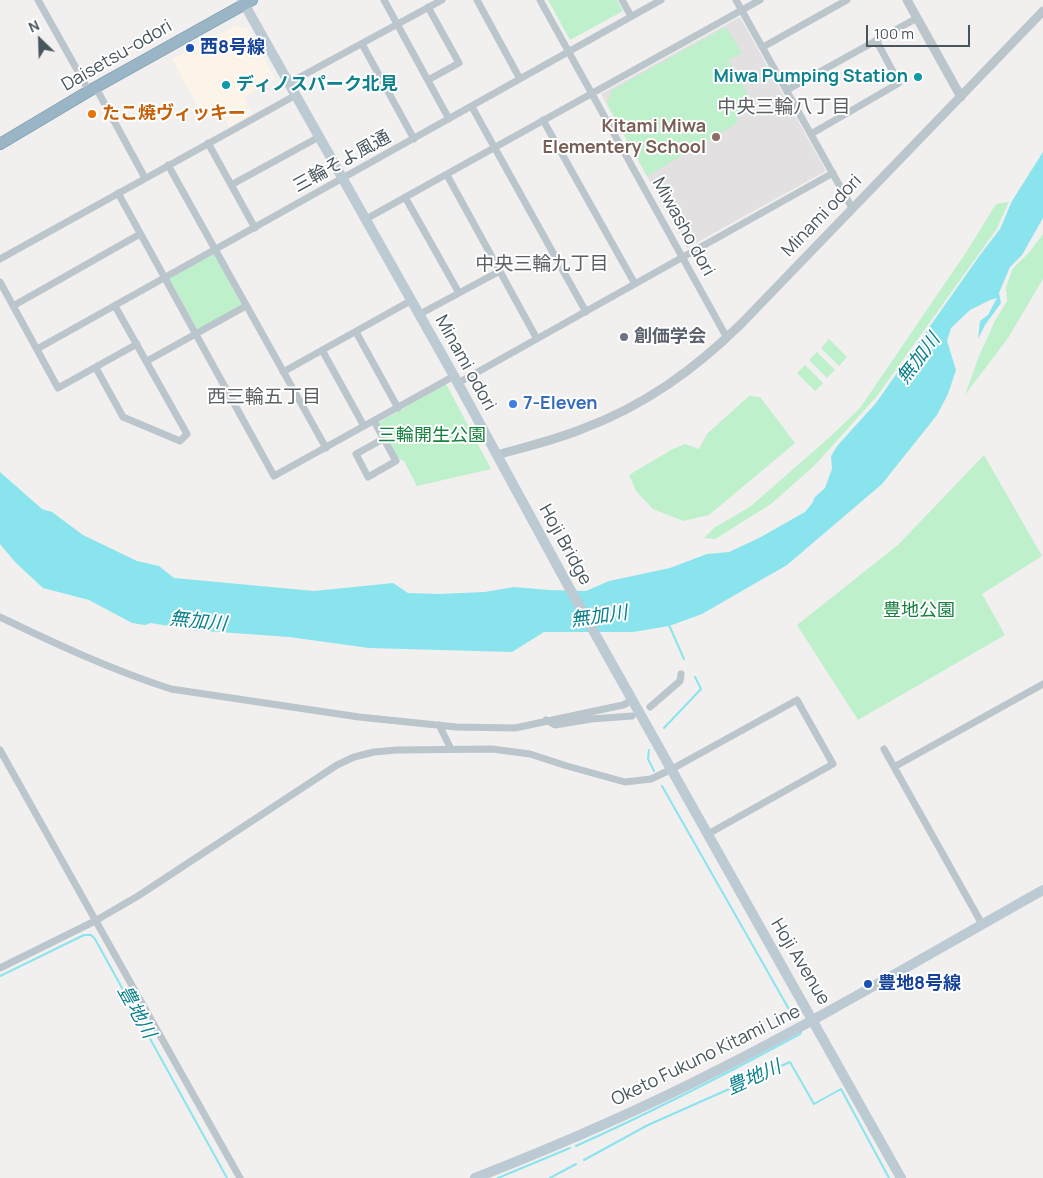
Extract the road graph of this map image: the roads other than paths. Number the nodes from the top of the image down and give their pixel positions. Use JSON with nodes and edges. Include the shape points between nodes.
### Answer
{"nodes":[{"id":1,"x":38,"y":0,"type":"edge"},
{"id":2,"x":384,"y":0,"type":"edge"},
{"id":3,"x":442,"y":0,"type":"edge"},
{"id":4,"x":477,"y":0,"type":"edge"},
{"id":5,"x":540,"y":0,"type":"edge"},
{"id":6,"x":622,"y":0,"type":"edge"},
{"id":7,"x":660,"y":0,"type":"edge"},
{"id":8,"x":736,"y":0,"type":"edge"},
{"id":9,"x":760,"y":0,"type":"edge"},
{"id":10,"x":846,"y":0,"type":"edge"},
{"id":11,"x":907,"y":0,"type":"edge"},
{"id":12,"x":247,"y":1,"type":"edge"},
{"id":13,"x":428,"y":8,"type":"junction"},
{"id":14,"x":742,"y":10,"type":"junction"},
{"id":15,"x":1043,"y":11,"type":"edge"},
{"id":16,"x":631,"y":16,"type":"junction"},
{"id":17,"x":917,"y":18,"type":"junction"},
{"id":18,"x":397,"y":24,"type":"junction"},
{"id":19,"x":876,"y":40,"type":"junction"},
{"id":20,"x":362,"y":44,"type":"junction"},
{"id":21,"x":763,"y":47,"type":"junction"},
{"id":22,"x":568,"y":52,"type":"junction"},
{"id":23,"x":520,"y":79,"type":"junction"},
{"id":24,"x":428,"y":80,"type":"junction"},
{"id":25,"x":289,"y":83,"type":"junction"},
{"id":26,"x":92,"y":90,"type":"junction"},
{"id":27,"x":787,"y":90,"type":"junction"},
{"id":28,"x":592,"y":94,"type":"junction"},
{"id":29,"x":296,"y":95,"type":"junction"},
{"id":30,"x":960,"y":97,"type":"junction"},
{"id":31,"x":472,"y":107,"type":"junction"},
{"id":32,"x":449,"y":119,"type":"junction"},
{"id":33,"x":543,"y":120,"type":"junction"},
{"id":34,"x":811,"y":134,"type":"junction"},
{"id":35,"x":319,"y":137,"type":"junction"},
{"id":36,"x":414,"y":139,"type":"junction"},
{"id":37,"x":208,"y":143,"type":"junction"},
{"id":38,"x":0,"y":144,"type":"edge"},
{"id":39,"x":495,"y":148,"type":"junction"},
{"id":40,"x":168,"y":165,"type":"junction"},
{"id":41,"x":833,"y":173,"type":"junction"},
{"id":42,"x":447,"y":175,"type":"junction"},
{"id":43,"x":145,"y":178,"type":"junction"},
{"id":44,"x":343,"y":179,"type":"junction"},
{"id":45,"x":231,"y":185,"type":"junction"},
{"id":46,"x":118,"y":193,"type":"junction"},
{"id":47,"x":405,"y":197,"type":"junction"},
{"id":48,"x":852,"y":208,"type":"junction"},
{"id":49,"x":366,"y":219,"type":"junction"},
{"id":50,"x":254,"y":228,"type":"junction"},
{"id":51,"x":140,"y":234,"type":"junction"},
{"id":52,"x":215,"y":250,"type":"junction"},
{"id":53,"x":683,"y":257,"type":"junction"},
{"id":54,"x":0,"y":259,"type":"edge"},
{"id":55,"x":500,"y":271,"type":"junction"},
{"id":56,"x":165,"y":278,"type":"junction"},
{"id":57,"x":635,"y":284,"type":"junction"},
{"id":58,"x":1,"y":285,"type":"edge"},
{"id":59,"x":460,"y":293,"type":"junction"},
{"id":60,"x":412,"y":300,"type":"junction"},
{"id":61,"x":13,"y":306,"type":"junction"},
{"id":62,"x":115,"y":306,"type":"junction"},
{"id":63,"x":246,"y":306,"type":"junction"},
{"id":64,"x":586,"y":312,"type":"junction"},
{"id":65,"x":420,"y":314,"type":"junction"},
{"id":66,"x":356,"y":332,"type":"junction"},
{"id":67,"x":197,"y":334,"type":"junction"},
{"id":68,"x":727,"y":338,"type":"junction"},
{"id":69,"x":537,"y":339,"type":"junction"},
{"id":70,"x":137,"y":344,"type":"junction"},
{"id":71,"x":37,"y":349,"type":"junction"},
{"id":72,"x":322,"y":350,"type":"junction"},
{"id":73,"x":147,"y":361,"type":"junction"},
{"id":74,"x":96,"y":368,"type":"junction"},
{"id":75,"x":283,"y":372,"type":"junction"},
{"id":76,"x":456,"y":380,"type":"junction"},
{"id":77,"x":398,"y":408,"type":"junction"},
{"id":78,"x":374,"y":421,"type":"junction"},
{"id":79,"x":364,"y":426,"type":"junction"},
{"id":80,"x":384,"y":439,"type":"junction"},
{"id":81,"x":326,"y":448,"type":"junction"},
{"id":82,"x":497,"y":455,"type":"junction"},
{"id":83,"x":0,"y":617,"type":"edge"},
{"id":84,"x":681,"y":674,"type":"dead end"},
{"id":85,"x":1043,"y":684,"type":"edge"},
{"id":86,"x":631,"y":697,"type":"junction"},
{"id":87,"x":650,"y":707,"type":"dead end"},
{"id":88,"x":632,"y":716,"type":"dead end"},
{"id":89,"x":545,"y":720,"type":"junction"},
{"id":90,"x":439,"y":725,"type":"junction"},
{"id":91,"x":884,"y":749,"type":"dead end"},
{"id":92,"x":0,"y":750,"type":"edge"},
{"id":93,"x":451,"y":750,"type":"junction"},
{"id":94,"x":894,"y":767,"type":"junction"},
{"id":95,"x":672,"y":769,"type":"junction"},
{"id":96,"x":708,"y":834,"type":"junction"},
{"id":97,"x":1043,"y":890,"type":"edge"},
{"id":98,"x":95,"y":921,"type":"junction"},
{"id":99,"x":982,"y":924,"type":"junction"},
{"id":100,"x":0,"y":968,"type":"edge"},
{"id":101,"x":812,"y":1020,"type":"junction"},
{"id":102,"x":240,"y":1178,"type":"edge"},
{"id":103,"x":475,"y":1178,"type":"edge"},
{"id":104,"x":901,"y":1178,"type":"edge"}],
"edges":[{"from":1,"to":26,"type":"street"},
{"from":2,"to":18,"type":"street"},
{"from":3,"to":13,"type":"street"},
{"from":4,"to":23,"type":"street"},
{"from":5,"to":22,"type":"street","name":"Miwasho dori"},
{"from":6,"to":16,"type":"street"},
{"from":7,"to":16,"type":"street","name":"三輪そよ風通"},
{"from":8,"to":14,"type":"street"},
{"from":9,"to":14,"type":"street"},
{"from":10,"to":21,"type":"street"},
{"from":11,"to":17,"type":"street"},
{"from":12,"to":25,"type":"main road","name":"Minami odori"},
{"from":12,"to":26,"type":"highway","name":"Daisetsu-odori"},
{"from":13,"to":18,"type":"street"},
{"from":13,"to":24,"type":"street","via":[[459,63]]},
{"from":14,"to":21,"type":"street"},
{"from":14,"to":28,"type":"street"},
{"from":15,"to":30,"type":"street","name":"Minami odori"},
{"from":16,"to":22,"type":"street","name":"三輪そよ風通"},
{"from":17,"to":19,"type":"street"},
{"from":17,"to":30,"type":"street"},
{"from":18,"to":20,"type":"street"},
{"from":18,"to":24,"type":"street"},
{"from":19,"to":27,"type":"street"},
{"from":19,"to":34,"type":"street","via":[[899,83]]},
{"from":20,"to":25,"type":"street"},
{"from":20,"to":36,"type":"street"},
{"from":21,"to":27,"type":"street"},
{"from":22,"to":23,"type":"street","name":"三輪そよ風通"},
{"from":22,"to":28,"type":"street","name":"Miwasho dori"},
{"from":23,"to":31,"type":"street","name":"三輪そよ風通"},
{"from":24,"to":32,"type":"street"},
{"from":25,"to":29,"type":"main road","name":"Minami odori"},
{"from":26,"to":38,"type":"highway","name":"Daisetsu-odori"},
{"from":26,"to":43,"type":"street"},
{"from":27,"to":34,"type":"street"},
{"from":28,"to":33,"type":"street"},
{"from":28,"to":53,"type":"street","name":"Miwasho dori"},
{"from":29,"to":35,"type":"main road","name":"Minami odori"},
{"from":29,"to":37,"type":"street"},
{"from":30,"to":48,"type":"street","name":"Minami odori"},
{"from":31,"to":32,"type":"street","name":"三輪そよ風通"},
{"from":31,"to":39,"type":"street"},
{"from":32,"to":36,"type":"street","name":"三輪そよ風通"},
{"from":33,"to":39,"type":"street"},
{"from":33,"to":57,"type":"street"},
{"from":34,"to":41,"type":"street"},
{"from":35,"to":44,"type":"main road","name":"Minami odori"},
{"from":35,"to":45,"type":"street"},
{"from":36,"to":44,"type":"street","name":"三輪そよ風通"},
{"from":37,"to":40,"type":"street"},
{"from":37,"to":45,"type":"street"},
{"from":39,"to":42,"type":"street"},
{"from":39,"to":64,"type":"street"},
{"from":40,"to":43,"type":"street"},
{"from":40,"to":52,"type":"street"},
{"from":41,"to":48,"type":"street"},
{"from":41,"to":53,"type":"street"},
{"from":42,"to":47,"type":"street"},
{"from":42,"to":55,"type":"street"},
{"from":43,"to":46,"type":"street"},
{"from":44,"to":49,"type":"main road","name":"Minami odori"},
{"from":44,"to":50,"type":"street","name":"三輪そよ風通"},
{"from":45,"to":50,"type":"street"},
{"from":46,"to":51,"type":"street"},
{"from":46,"to":54,"type":"street"},
{"from":47,"to":49,"type":"street"},
{"from":47,"to":59,"type":"street"},
{"from":48,"to":68,"type":"street","name":"Minami odori"},
{"from":49,"to":60,"type":"main road","name":"Minami odori"},
{"from":50,"to":52,"type":"street","name":"三輪そよ風通"},
{"from":51,"to":56,"type":"street"},
{"from":51,"to":61,"type":"street"},
{"from":52,"to":56,"type":"street","name":"三輪そよ風通"},
{"from":52,"to":63,"type":"street"},
{"from":53,"to":57,"type":"street"},
{"from":53,"to":68,"type":"street","name":"Miwasho dori"},
{"from":55,"to":59,"type":"street"},
{"from":55,"to":69,"type":"street"},
{"from":56,"to":62,"type":"street","name":"三輪そよ風通"},
{"from":56,"to":67,"type":"street"},
{"from":57,"to":64,"type":"street"},
{"from":58,"to":61,"type":"street"},
{"from":59,"to":65,"type":"street"},
{"from":60,"to":65,"type":"main road","name":"Minami odori"},
{"from":60,"to":66,"type":"street"},
{"from":61,"to":71,"type":"street"},
{"from":62,"to":70,"type":"street"},
{"from":62,"to":71,"type":"street","name":"三輪そよ風通"},
{"from":63,"to":67,"type":"street"},
{"from":63,"to":75,"type":"street"},
{"from":64,"to":69,"type":"street"},
{"from":65,"to":76,"type":"main road","name":"Minami odori"},
{"from":66,"to":72,"type":"street"},
{"from":66,"to":77,"type":"street"},
{"from":67,"to":73,"type":"street"},
{"from":67,"to":81,"type":"street","via":[[274,476]]},
{"from":68,"to":82,"type":"street","name":"Minami odori","via":[[692,369],[632,407],[582,430]]},
{"from":69,"to":76,"type":"street"},
{"from":70,"to":73,"type":"street"},
{"from":70,"to":74,"type":"street"},
{"from":71,"to":74,"type":"street","via":[[58,388]]},
{"from":72,"to":75,"type":"street"},
{"from":72,"to":79,"type":"street"},
{"from":73,"to":74,"type":"street","via":[[187,434],[180,441],[123,417]]},
{"from":75,"to":81,"type":"street"},
{"from":76,"to":77,"type":"street"},
{"from":76,"to":82,"type":"main road","name":"Minami odori"},
{"from":77,"to":78,"type":"street"},
{"from":78,"to":79,"type":"street"},
{"from":78,"to":80,"type":"street"},
{"from":79,"to":81,"type":"street"},
{"from":80,"to":80,"type":"street","via":[[396,461],[368,476],[356,454]]},
{"from":82,"to":86,"type":"main road","name":"Hoji Bridge"},
{"from":83,"to":90,"type":"street","via":[[84,657],[171,689],[359,717]]},
{"from":84,"to":87,"type":"street","via":[[680,681]]},
{"from":85,"to":94,"type":"street"},
{"from":86,"to":89,"type":"street","via":[[623,705]]},
{"from":86,"to":95,"type":"main road","name":"Hoji Avenue"},
{"from":88,"to":89,"type":"street","via":[[555,725]]},
{"from":89,"to":90,"type":"street","via":[[515,728]]},
{"from":90,"to":93,"type":"street"},
{"from":91,"to":94,"type":"street"},
{"from":92,"to":98,"type":"street"},
{"from":93,"to":95,"type":"street","via":[[492,748],[530,754],[625,782],[651,779]]},
{"from":93,"to":98,"type":"street","via":[[397,750],[354,757]]},
{"from":94,"to":99,"type":"street"},
{"from":95,"to":96,"type":"main road","name":"Hoji Avenue"},
{"from":95,"to":96,"type":"street","via":[[797,700],[833,764]]},
{"from":96,"to":101,"type":"main road","name":"Hoji Avenue"},
{"from":97,"to":99,"type":"main road","name":"Hoji Avenue"},
{"from":98,"to":100,"type":"street"},
{"from":98,"to":102,"type":"street"},
{"from":99,"to":101,"type":"main road","name":"Hoji Avenue"},
{"from":101,"to":103,"type":"main road","name":"Oketo Fukuno Kitami Line","via":[[655,1101]]},
{"from":101,"to":104,"type":"main road","name":"Oketo Fukuno Kitami Line"}]}
